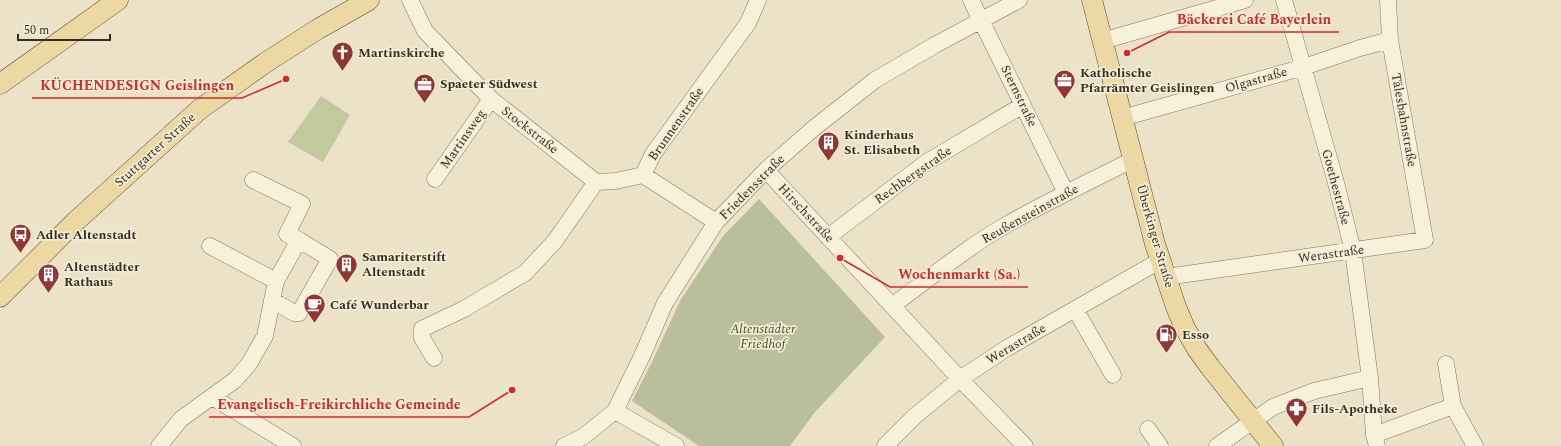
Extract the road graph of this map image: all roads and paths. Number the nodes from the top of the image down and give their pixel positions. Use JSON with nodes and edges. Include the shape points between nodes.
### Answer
{"nodes":[{"id":1,"x":118,"y":0,"type":"edge"},
{"id":2,"x":369,"y":0,"type":"edge"},
{"id":3,"x":410,"y":0,"type":"edge"},
{"id":4,"x":758,"y":0,"type":"edge"},
{"id":5,"x":971,"y":0,"type":"edge"},
{"id":6,"x":1019,"y":0,"type":"edge"},
{"id":7,"x":1092,"y":0,"type":"edge"},
{"id":8,"x":1245,"y":0,"type":"edge"},
{"id":9,"x":1284,"y":0,"type":"edge"},
{"id":10,"x":1388,"y":0,"type":"edge"},
{"id":11,"x":982,"y":20,"type":"junction"},
{"id":12,"x":1390,"y":40,"type":"junction"},
{"id":13,"x":1102,"y":41,"type":"junction"},
{"id":14,"x":1304,"y":67,"type":"junction"},
{"id":15,"x":0,"y":84,"type":"edge"},
{"id":16,"x":491,"y":99,"type":"junction"},
{"id":17,"x":1023,"y":105,"type":"junction"},
{"id":18,"x":1122,"y":118,"type":"junction"},
{"id":19,"x":1134,"y":160,"type":"junction"},
{"id":20,"x":766,"y":170,"type":"junction"},
{"id":21,"x":643,"y":175,"type":"junction"},
{"id":22,"x":435,"y":179,"type":"dead end"},
{"id":23,"x":252,"y":180,"type":"dead end"},
{"id":24,"x":596,"y":182,"type":"junction"},
{"id":25,"x":1066,"y":193,"type":"junction"},
{"id":26,"x":716,"y":222,"type":"junction"},
{"id":27,"x":828,"y":237,"type":"junction"},
{"id":28,"x":299,"y":240,"type":"junction"},
{"id":29,"x":1425,"y":240,"type":"joint"},
{"id":30,"x":210,"y":246,"type":"dead end"},
{"id":31,"x":1353,"y":251,"type":"junction"},
{"id":32,"x":1163,"y":268,"type":"junction"},
{"id":33,"x":276,"y":281,"type":"junction"},
{"id":34,"x":0,"y":297,"type":"edge"},
{"id":35,"x":272,"y":300,"type":"junction"},
{"id":36,"x":892,"y":306,"type":"junction"},
{"id":37,"x":1076,"y":309,"type":"junction"},
{"id":38,"x":434,"y":358,"type":"dead end"},
{"id":39,"x":1446,"y":364,"type":"dead end"},
{"id":40,"x":1113,"y":375,"type":"dead end"},
{"id":41,"x":1370,"y":378,"type":"junction"},
{"id":42,"x":960,"y":379,"type":"junction"},
{"id":43,"x":212,"y":397,"type":"junction"},
{"id":44,"x":1453,"y":406,"type":"junction"},
{"id":45,"x":615,"y":412,"type":"junction"},
{"id":46,"x":1253,"y":420,"type":"junction"},
{"id":47,"x":1148,"y":430,"type":"dead end"},
{"id":48,"x":1376,"y":440,"type":"edge"},
{"id":49,"x":159,"y":446,"type":"edge"},
{"id":50,"x":293,"y":446,"type":"edge"},
{"id":51,"x":564,"y":446,"type":"edge"},
{"id":52,"x":676,"y":446,"type":"edge"},
{"id":53,"x":885,"y":446,"type":"edge"},
{"id":54,"x":1025,"y":446,"type":"edge"},
{"id":55,"x":1160,"y":446,"type":"edge"},
{"id":56,"x":1217,"y":446,"type":"edge"},
{"id":57,"x":1273,"y":446,"type":"edge"},
{"id":58,"x":1475,"y":446,"type":"edge"}],
"edges":[{"from":1,"to":15,"type":"main road"},
{"from":2,"to":34,"type":"main road","name":"Stuttgarter Straße","via":[[268,61],[200,109],[77,220]]},
{"from":3,"to":16,"type":"street","name":"Stockstraße","via":[[425,31]]},
{"from":4,"to":21,"type":"street","name":"Brunnenstraße","via":[[748,23],[653,154]]},
{"from":5,"to":11,"type":"street","name":"Sternstraße"},
{"from":6,"to":11,"type":"street","name":"Friedensstraße"},
{"from":7,"to":13,"type":"main road","name":"Überkinger Straße"},
{"from":8,"to":13,"type":"street"},
{"from":9,"to":14,"type":"street","name":"Goethestraße"},
{"from":10,"to":12,"type":"street","name":"Tälesbahnstraße"},
{"from":11,"to":17,"type":"street","name":"Sternstraße"},
{"from":11,"to":20,"type":"street","name":"Friedensstraße","via":[[875,80]]},
{"from":12,"to":14,"type":"street","name":"Olgastraße"},
{"from":12,"to":29,"type":"street","name":"Tälesbahnstraße"},
{"from":13,"to":18,"type":"main road","name":"Überkinger Straße"},
{"from":14,"to":18,"type":"street","name":"Olgastraße"},
{"from":14,"to":31,"type":"street","name":"Goethestraße"},
{"from":16,"to":22,"type":"street","name":"Martinsweg"},
{"from":16,"to":24,"type":"street","name":"Stockstraße"},
{"from":17,"to":25,"type":"street","name":"Sternstraße"},
{"from":17,"to":27,"type":"street","name":"Rechbergstraße","via":[[927,162]]},
{"from":18,"to":19,"type":"main road","name":"Überkinger Straße"},
{"from":19,"to":25,"type":"street","name":"Reußensteinstraße"},
{"from":19,"to":32,"type":"main road","name":"Überkinger Straße"},
{"from":20,"to":26,"type":"street","name":"Friedensstraße"},
{"from":20,"to":27,"type":"street","name":"Hirschstraße"},
{"from":21,"to":24,"type":"street"},
{"from":21,"to":26,"type":"street","name":"Brunnenstraße"},
{"from":23,"to":28,"type":"street","via":[[302,204],[287,234]]},
{"from":24,"to":38,"type":"street","via":[[555,241],[525,273],[464,309],[422,329],[422,338]]},
{"from":25,"to":36,"type":"street","name":"Reußensteinstraße","via":[[1006,225]]},
{"from":26,"to":45,"type":"street","name":"Friedensstraße","via":[[665,303]]},
{"from":27,"to":36,"type":"street","name":"Hirschstraße"},
{"from":28,"to":33,"type":"street"},
{"from":28,"to":35,"type":"street","via":[[330,259],[299,313],[294,313]]},
{"from":29,"to":31,"type":"street","name":"Werastraße"},
{"from":30,"to":33,"type":"street"},
{"from":31,"to":32,"type":"street","name":"Werastraße"},
{"from":31,"to":41,"type":"street","name":"Goethestraße"},
{"from":32,"to":37,"type":"street","name":"Werastraße"},
{"from":32,"to":46,"type":"main road","name":"Überkinger Straße","via":[[1176,307],[1197,349]]},
{"from":33,"to":35,"type":"street"},
{"from":35,"to":43,"type":"street","via":[[265,336],[249,364],[235,380]]},
{"from":36,"to":42,"type":"street","name":"Hirschstraße"},
{"from":37,"to":40,"type":"street"},
{"from":37,"to":42,"type":"street","name":"Werastraße","via":[[1007,348]]},
{"from":39,"to":44,"type":"street"},
{"from":41,"to":46,"type":"street","via":[[1314,391],[1273,407]]},
{"from":41,"to":48,"type":"street","name":"Goethestraße"},
{"from":42,"to":53,"type":"street","name":"Werastraße","via":[[915,416]]},
{"from":42,"to":54,"type":"street","name":"Hirschstraße"},
{"from":43,"to":49,"type":"street","via":[[181,419]]},
{"from":43,"to":50,"type":"street"},
{"from":44,"to":48,"type":"street"},
{"from":44,"to":58,"type":"street"},
{"from":45,"to":51,"type":"street","name":"Friedensstraße","via":[[584,436]]},
{"from":45,"to":52,"type":"street"},
{"from":46,"to":56,"type":"street"},
{"from":46,"to":57,"type":"main road","name":"Überkinger Straße"},
{"from":47,"to":55,"type":"street"}]}
